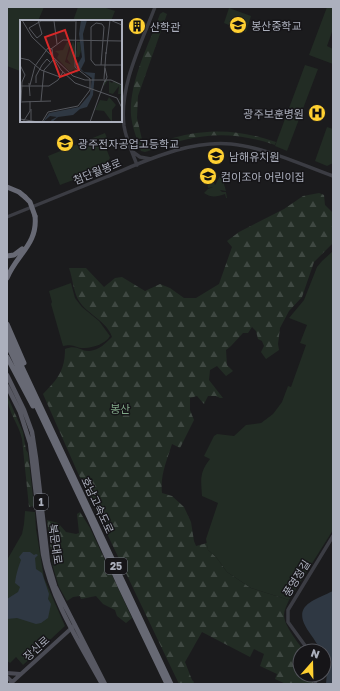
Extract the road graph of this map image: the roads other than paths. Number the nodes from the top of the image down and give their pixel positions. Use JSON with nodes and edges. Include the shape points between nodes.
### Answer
{"nodes":[{"id":1,"x":155,"y":7,"type":"edge"},
{"id":2,"x":132,"y":150,"type":"junction"},
{"id":3,"x":152,"y":159,"type":"junction"},
{"id":4,"x":137,"y":165,"type":"junction"},
{"id":5,"x":333,"y":176,"type":"edge"},
{"id":6,"x":7,"y":187,"type":"edge"},
{"id":7,"x":7,"y":190,"type":"edge"},
{"id":8,"x":33,"y":216,"type":"junction"},
{"id":9,"x":7,"y":217,"type":"edge"},
{"id":10,"x":7,"y":256,"type":"edge"},
{"id":11,"x":7,"y":278,"type":"edge"},
{"id":12,"x":7,"y":324,"type":"edge"},
{"id":13,"x":7,"y":335,"type":"edge"},
{"id":14,"x":7,"y":344,"type":"edge"},
{"id":15,"x":7,"y":357,"type":"edge"},
{"id":16,"x":7,"y":377,"type":"edge"},
{"id":17,"x":7,"y":386,"type":"edge"},
{"id":18,"x":35,"y":392,"type":"junction"},
{"id":19,"x":44,"y":423,"type":"junction"},
{"id":20,"x":333,"y":536,"type":"edge"},
{"id":21,"x":73,"y":627,"type":"junction"},
{"id":22,"x":303,"y":643,"type":"edge"},
{"id":23,"x":7,"y":673,"type":"edge"},
{"id":24,"x":20,"y":674,"type":"junction"},
{"id":25,"x":7,"y":677,"type":"edge"},
{"id":26,"x":11,"y":683,"type":"edge"},
{"id":27,"x":102,"y":684,"type":"edge"},
{"id":28,"x":105,"y":684,"type":"edge"},
{"id":29,"x":167,"y":684,"type":"edge"},
{"id":30,"x":171,"y":684,"type":"edge"}],
"edges":[{"from":1,"to":2,"type":"street","via":[[129,77],[125,96],[124,126]]},
{"from":2,"to":3,"type":"street","via":[[140,157]]},
{"from":2,"to":4,"type":"street"},
{"from":3,"to":4,"type":"street","name":"첨단월봉로"},
{"from":3,"to":5,"type":"street","name":"첨단월봉로","via":[[201,144],[231,144],[252,147]]},
{"from":4,"to":9,"type":"street","name":"첨단월봉로"},
{"from":6,"to":8,"type":"highway","bridge":true,"via":[[27,199]]},
{"from":7,"to":8,"type":"highway","via":[[24,201]]},
{"from":8,"to":10,"type":"highway","via":[[32,233],[28,242],[19,252]]},
{"from":8,"to":11,"type":"highway","via":[[35,229],[32,239],[14,263]]},
{"from":12,"to":18,"type":"highway"},
{"from":13,"to":18,"type":"highway","name":"호남고속도로","number":"25"},
{"from":14,"to":19,"type":"highway","name":"호남고속도로","number":"25"},
{"from":15,"to":19,"type":"highway"},
{"from":16,"to":21,"type":"main road","name":"북문대로","number":"1","via":[[24,410],[34,444],[51,573]]},
{"from":17,"to":21,"type":"main road","name":"북문대로","number":"1","via":[[20,412],[30,443],[46,571]]},
{"from":18,"to":30,"type":"highway","name":"호남고속도로","number":"25"},
{"from":19,"to":29,"type":"highway","name":"호남고속도로","number":"25"},
{"from":20,"to":22,"type":"street","name":"풍영정길","via":[[288,610],[288,622]]},
{"from":21,"to":24,"type":"main road","name":"장신로"},
{"from":21,"to":27,"type":"main road","name":"북문대로","number":"1"},
{"from":21,"to":28,"type":"main road","name":"북문대로","number":"1"},
{"from":23,"to":24,"type":"main road"},
{"from":24,"to":26,"type":"main road","name":"장신로"},
{"from":25,"to":26,"type":"main road"}]}
